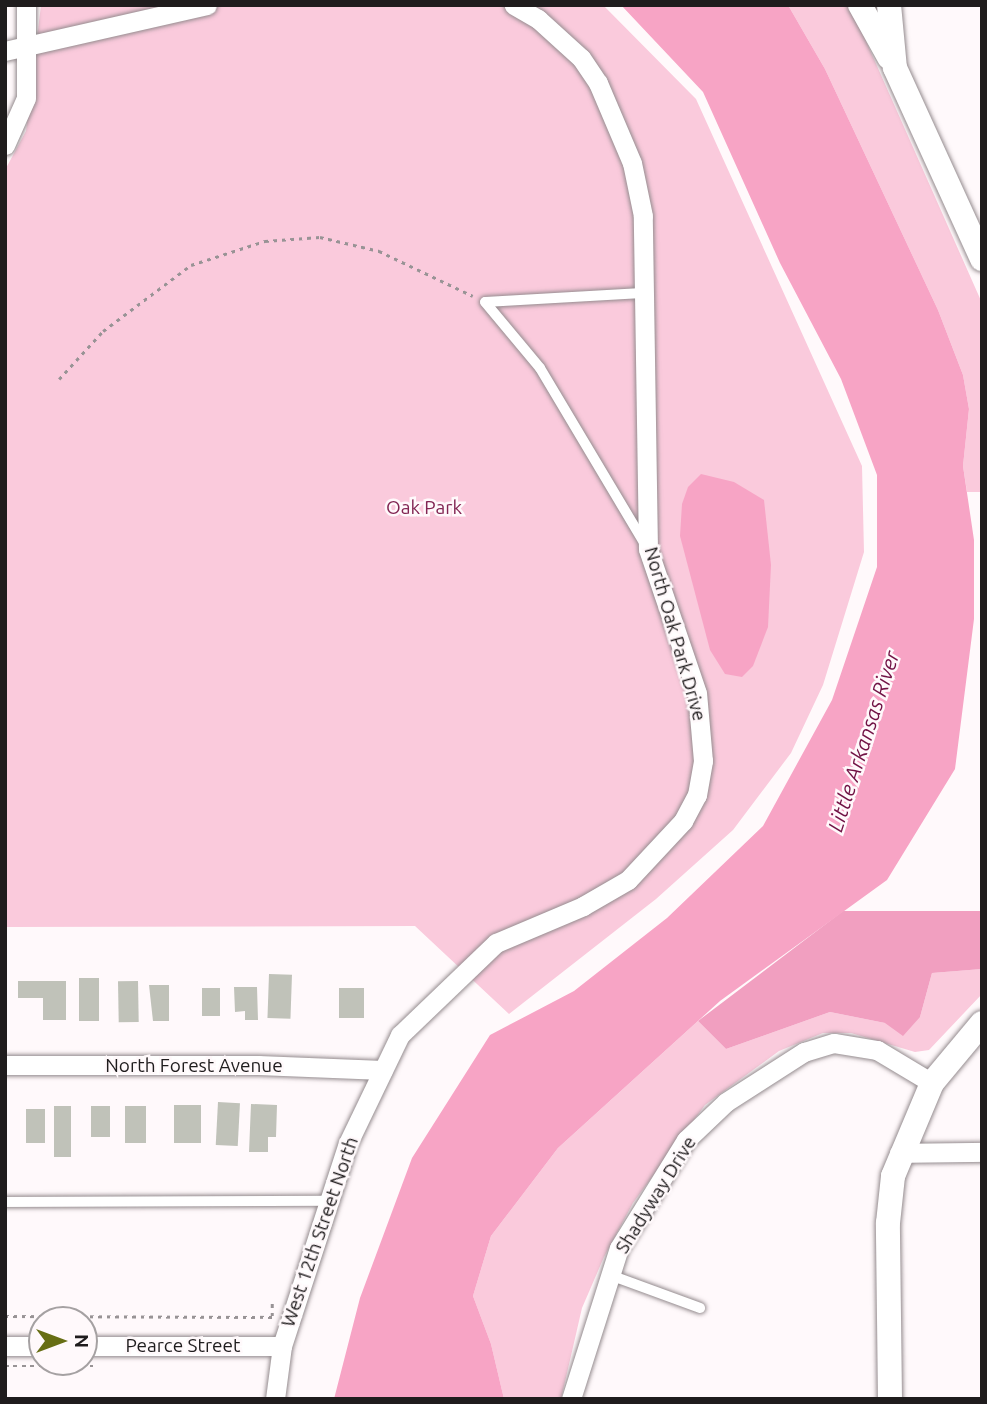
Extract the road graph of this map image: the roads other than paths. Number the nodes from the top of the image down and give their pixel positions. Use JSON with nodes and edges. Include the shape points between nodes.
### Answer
{"nodes":[{"id":1,"x":26,"y":5,"type":"edge"},
{"id":2,"x":208,"y":5,"type":"edge"},
{"id":3,"x":514,"y":5,"type":"edge"},
{"id":4,"x":860,"y":5,"type":"edge"},
{"id":5,"x":889,"y":5,"type":"edge"},
{"id":6,"x":26,"y":49,"type":"junction"},
{"id":7,"x":5,"y":51,"type":"edge"},
{"id":8,"x":895,"y":68,"type":"junction"},
{"id":9,"x":5,"y":145,"type":"edge"},
{"id":10,"x":982,"y":259,"type":"edge"},
{"id":11,"x":642,"y":293,"type":"junction"},
{"id":12,"x":648,"y":549,"type":"junction"},
{"id":13,"x":982,"y":1023,"type":"edge"},
{"id":14,"x":5,"y":1065,"type":"edge"},
{"id":15,"x":383,"y":1070,"type":"junction"},
{"id":16,"x":932,"y":1083,"type":"junction"},
{"id":17,"x":982,"y":1152,"type":"edge"},
{"id":18,"x":899,"y":1153,"type":"junction"},
{"id":19,"x":329,"y":1201,"type":"junction"},
{"id":20,"x":5,"y":1202,"type":"edge"},
{"id":21,"x":609,"y":1275,"type":"junction"},
{"id":22,"x":700,"y":1308,"type":"dead end"},
{"id":23,"x":5,"y":1346,"type":"edge"},
{"id":24,"x":28,"y":1346,"type":"edge"},
{"id":25,"x":98,"y":1346,"type":"edge"},
{"id":26,"x":282,"y":1346,"type":"junction"},
{"id":27,"x":275,"y":1399,"type":"edge"},
{"id":28,"x":571,"y":1399,"type":"edge"},
{"id":29,"x":890,"y":1399,"type":"edge"}],
"edges":[{"from":1,"to":6,"type":"street"},
{"from":2,"to":6,"type":"street"},
{"from":3,"to":11,"type":"street","name":"North Oak Park Drive","via":[[538,19],[581,58],[617,125],[632,163],[643,216]]},
{"from":4,"to":8,"type":"street"},
{"from":5,"to":8,"type":"street"},
{"from":6,"to":7,"type":"street"},
{"from":6,"to":9,"type":"street","via":[[26,98]]},
{"from":8,"to":10,"type":"street"},
{"from":11,"to":12,"type":"street","name":"North Oak Park Drive"},
{"from":11,"to":12,"type":"lane","via":[[485,302],[540,368]]},
{"from":12,"to":15,"type":"street","name":"North Oak Park Drive","via":[[697,694],[703,729],[699,783],[688,813],[628,880],[583,906],[496,943],[461,972],[400,1035]]},
{"from":13,"to":16,"type":"street"},
{"from":14,"to":15,"type":"street","name":"North Forest Avenue"},
{"from":15,"to":19,"type":"street","name":"West 12th Street North","via":[[348,1143]]},
{"from":16,"to":18,"type":"street"},
{"from":16,"to":21,"type":"street","name":"Shadyway Drive","via":[[877,1050],[834,1043],[804,1052],[758,1078],[686,1140],[619,1248]]},
{"from":17,"to":18,"type":"street"},
{"from":18,"to":29,"type":"street","via":[[888,1223]]},
{"from":19,"to":20,"type":"lane"},
{"from":19,"to":26,"type":"street","name":"West 12th Street North"},
{"from":21,"to":22,"type":"lane"},
{"from":21,"to":28,"type":"street","name":"Shadyway Drive"},
{"from":23,"to":24,"type":"street"},
{"from":25,"to":26,"type":"street","name":"Pearce Street"},
{"from":26,"to":27,"type":"street","name":"West 12th Street North"}]}
